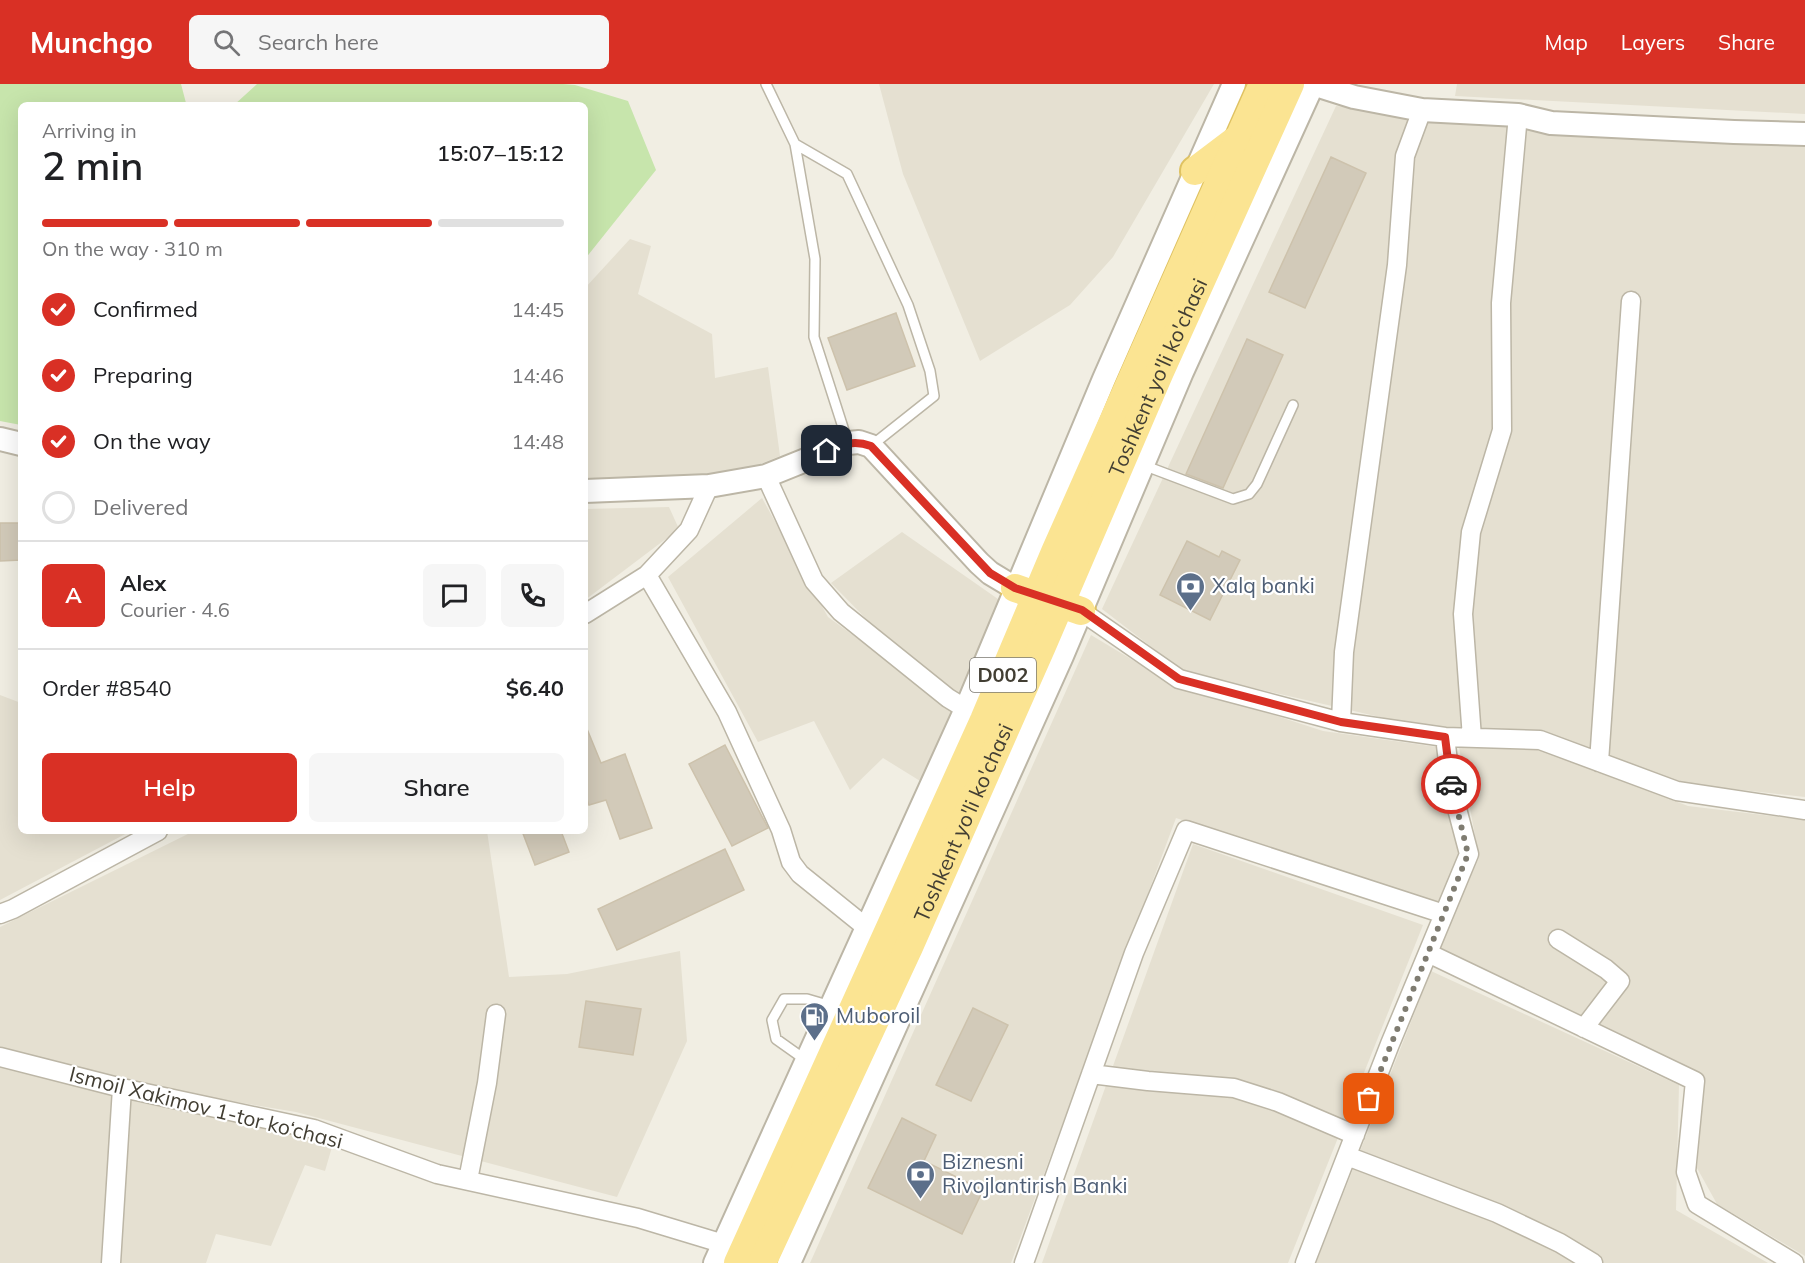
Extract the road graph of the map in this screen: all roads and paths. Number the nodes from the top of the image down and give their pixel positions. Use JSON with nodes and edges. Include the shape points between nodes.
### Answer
{"nodes":[{"id":1,"x":766,"y":84,"type":"edge"},
{"id":2,"x":1234,"y":84,"type":"edge"},
{"id":3,"x":1263,"y":84,"type":"edge"},
{"id":4,"x":1290,"y":84,"type":"edge"},
{"id":5,"x":1313,"y":84,"type":"edge"},
{"id":6,"x":1422,"y":110,"type":"junction"},
{"id":7,"x":1518,"y":115,"type":"junction"},
{"id":8,"x":1805,"y":134,"type":"edge"},
{"id":9,"x":1238,"y":139,"type":"junction"},
{"id":10,"x":795,"y":144,"type":"junction"},
{"id":11,"x":1281,"y":152,"type":"junction"},
{"id":12,"x":1196,"y":171,"type":"junction"},
{"id":13,"x":1248,"y":175,"type":"junction"},
{"id":14,"x":1631,"y":302,"type":"dead end"},
{"id":15,"x":1293,"y":405,"type":"dead end"},
{"id":16,"x":0,"y":439,"type":"edge"},
{"id":17,"x":18,"y":443,"type":"edge"},
{"id":18,"x":848,"y":443,"type":"junction"},
{"id":19,"x":871,"y":446,"type":"junction"},
{"id":20,"x":1143,"y":465,"type":"junction"},
{"id":21,"x":766,"y":476,"type":"junction"},
{"id":22,"x":709,"y":486,"type":"junction"},
{"id":23,"x":588,"y":491,"type":"edge"},
{"id":24,"x":646,"y":575,"type":"junction"},
{"id":25,"x":1048,"y":599,"type":"junction"},
{"id":26,"x":588,"y":612,"type":"edge"},
{"id":27,"x":966,"y":709,"type":"junction"},
{"id":28,"x":1341,"y":722,"type":"junction"},
{"id":29,"x":1445,"y":737,"type":"junction"},
{"id":30,"x":1472,"y":738,"type":"junction"},
{"id":31,"x":1599,"y":762,"type":"junction"},
{"id":32,"x":1805,"y":810,"type":"edge"},
{"id":33,"x":152,"y":834,"type":"edge"},
{"id":34,"x":0,"y":914,"type":"edge"},
{"id":35,"x":1444,"y":914,"type":"junction"},
{"id":36,"x":867,"y":928,"type":"junction"},
{"id":37,"x":1558,"y":939,"type":"dead end"},
{"id":38,"x":918,"y":951,"type":"junction"},
{"id":39,"x":1428,"y":953,"type":"junction"},
{"id":40,"x":831,"y":1006,"type":"junction"},
{"id":41,"x":496,"y":1014,"type":"dead end"},
{"id":42,"x":1584,"y":1028,"type":"junction"},
{"id":43,"x":0,"y":1057,"type":"edge"},
{"id":44,"x":807,"y":1061,"type":"junction"},
{"id":45,"x":1091,"y":1074,"type":"junction"},
{"id":46,"x":122,"y":1088,"type":"junction"},
{"id":47,"x":1355,"y":1135,"type":"junction"},
{"id":48,"x":1347,"y":1156,"type":"junction"},
{"id":49,"x":468,"y":1180,"type":"junction"},
{"id":50,"x":726,"y":1257,"type":"edge"},
{"id":51,"x":111,"y":1263,"type":"edge"},
{"id":52,"x":762,"y":1263,"type":"edge"},
{"id":53,"x":789,"y":1263,"type":"edge"},
{"id":54,"x":1024,"y":1263,"type":"edge"},
{"id":55,"x":1305,"y":1263,"type":"edge"},
{"id":56,"x":1593,"y":1263,"type":"edge"},
{"id":57,"x":1794,"y":1263,"type":"edge"}],
"edges":[{"from":1,"to":10,"type":"lane"},
{"from":2,"to":12,"type":"street"},
{"from":3,"to":9,"type":"main road","name":"Toshkent yo'li ko'chasi","number":"D002"},
{"from":4,"to":13,"type":"main road","name":"Toshkent yo'li ko'chasi","number":"D002"},
{"from":5,"to":6,"type":"street","via":[[1354,97]]},
{"from":5,"to":11,"type":"street"},
{"from":6,"to":7,"type":"street"},
{"from":6,"to":28,"type":"street","via":[[1405,156],[1397,265],[1344,652]]},
{"from":7,"to":8,"type":"street","via":[[1551,123]]},
{"from":7,"to":30,"type":"street","via":[[1501,303],[1502,430],[1471,532],[1463,614]]},
{"from":9,"to":12,"type":"main road"},
{"from":9,"to":25,"type":"main road","name":"Toshkent yo'li ko'chasi","number":"D002"},
{"from":10,"to":18,"type":"lane","via":[[815,259],[814,337]]},
{"from":10,"to":19,"type":"lane","via":[[847,174],[908,305],[930,371],[934,396]]},
{"from":11,"to":13,"type":"main road"},
{"from":11,"to":20,"type":"street"},
{"from":12,"to":25,"type":"street","via":[[1104,379]]},
{"from":13,"to":25,"type":"main road","name":"Toshkent yo'li ko'chasi","number":"D002","via":[[1159,374]]},
{"from":14,"to":31,"type":"street"},
{"from":15,"to":20,"type":"lane","via":[[1249,494],[1233,499]]},
{"from":16,"to":17,"type":"street"},
{"from":18,"to":19,"type":"street"},
{"from":18,"to":21,"type":"street"},
{"from":19,"to":25,"type":"street","via":[[990,573]]},
{"from":20,"to":25,"type":"street"},
{"from":21,"to":22,"type":"street"},
{"from":21,"to":27,"type":"street","via":[[814,580],[842,612]]},
{"from":22,"to":23,"type":"street"},
{"from":22,"to":24,"type":"street","via":[[689,530]]},
{"from":24,"to":26,"type":"street"},
{"from":24,"to":36,"type":"street","via":[[727,712],[781,830],[791,862],[800,874]]},
{"from":25,"to":27,"type":"street"},
{"from":25,"to":28,"type":"street","via":[[1179,679]]},
{"from":25,"to":38,"type":"main road","name":"Toshkent yo'li ko'chasi","number":"D002"},
{"from":25,"to":50,"type":"main road","name":"Toshkent yo'li ko'chasi","number":"D002","via":[[984,720]]},
{"from":27,"to":36,"type":"street"},
{"from":28,"to":29,"type":"street"},
{"from":29,"to":30,"type":"street"},
{"from":29,"to":35,"type":"street","via":[[1451,786],[1468,854]]},
{"from":30,"to":31,"type":"street","via":[[1540,740]]},
{"from":31,"to":32,"type":"street","via":[[1677,791]]},
{"from":33,"to":34,"type":"street"},
{"from":35,"to":39,"type":"street"},
{"from":35,"to":45,"type":"street","via":[[1186,830],[1134,954]]},
{"from":36,"to":40,"type":"street"},
{"from":37,"to":42,"type":"street","via":[[1620,981]]},
{"from":38,"to":52,"type":"main road","name":"Toshkent yo'li ko'chasi","number":"D002"},
{"from":38,"to":53,"type":"street"},
{"from":39,"to":42,"type":"street"},
{"from":39,"to":47,"type":"street"},
{"from":40,"to":44,"type":"street"},
{"from":40,"to":44,"type":"lane","via":[[807,999],[784,999],[772,1020],[776,1040]]},
{"from":41,"to":49,"type":"street"},
{"from":42,"to":57,"type":"street","via":[[1695,1081],[1686,1172],[1697,1204]]},
{"from":43,"to":46,"type":"street","name":"Ismoil Xakimov 1-tor ko‘chasi"},
{"from":44,"to":50,"type":"street"},
{"from":45,"to":47,"type":"street","via":[[1234,1088]]},
{"from":45,"to":54,"type":"street"},
{"from":46,"to":49,"type":"street","name":"Ismoil Xakimov 1-tor ko‘chasi","via":[[314,1129],[437,1174]]},
{"from":46,"to":51,"type":"street"},
{"from":47,"to":48,"type":"street"},
{"from":48,"to":55,"type":"street"},
{"from":48,"to":56,"type":"street","via":[[1497,1213]]},
{"from":49,"to":50,"type":"street","name":"Ismoil Xakimov 1-tor ko‘chasi","via":[[638,1218]]}]}
